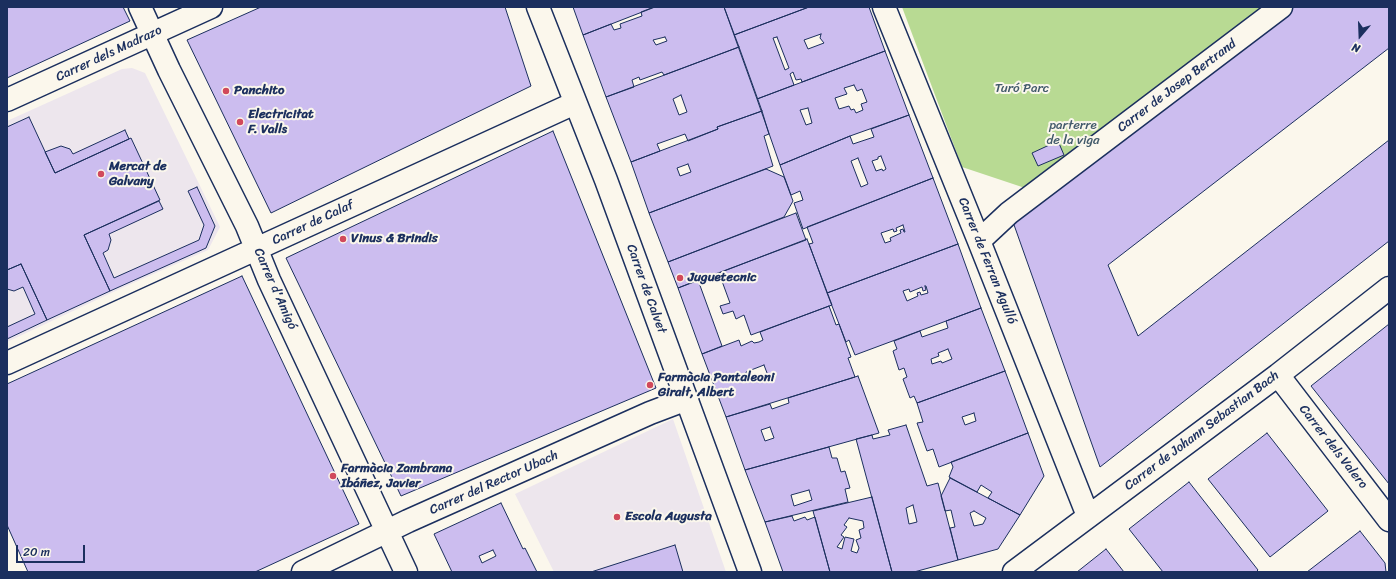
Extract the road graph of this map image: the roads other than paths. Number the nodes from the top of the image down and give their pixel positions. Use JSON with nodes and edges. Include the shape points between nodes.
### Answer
{"nodes":[{"id":1,"x":140,"y":7,"type":"edge"},
{"id":2,"x":211,"y":7,"type":"edge"},
{"id":3,"x":538,"y":7,"type":"edge"},
{"id":4,"x":884,"y":7,"type":"edge"},
{"id":5,"x":1281,"y":7,"type":"edge"},
{"id":6,"x":152,"y":34,"type":"junction"},
{"id":7,"x":7,"y":100,"type":"edge"},
{"id":8,"x":575,"y":103,"type":"junction"},
{"id":9,"x":979,"y":241,"type":"junction"},
{"id":10,"x":257,"y":248,"type":"junction"},
{"id":11,"x":1389,"y":288,"type":"edge"},
{"id":12,"x":7,"y":362,"type":"edge"},
{"id":13,"x":1278,"y":375,"type":"junction"},
{"id":14,"x":687,"y":399,"type":"junction"},
{"id":15,"x":1088,"y":516,"type":"junction"},
{"id":16,"x":1389,"y":520,"type":"edge"},
{"id":17,"x":388,"y":532,"type":"junction"},
{"id":18,"x":303,"y":572,"type":"edge"},
{"id":19,"x":406,"y":572,"type":"edge"},
{"id":20,"x":750,"y":572,"type":"edge"},
{"id":21,"x":1014,"y":572,"type":"edge"}],
"edges":[{"from":1,"to":6,"type":"street","name":"Carrer d'Amigó"},
{"from":2,"to":6,"type":"street","name":"Carrer dels Madrazo"},
{"from":3,"to":8,"type":"street","name":"Carrer de Calvet"},
{"from":4,"to":9,"type":"street","name":"Carrer de Ferran Agulló"},
{"from":5,"to":9,"type":"street","name":"Carrer de Josep Bertrand","via":[[1009,213]]},
{"from":6,"to":7,"type":"street","name":"Carrer dels Madrazo"},
{"from":6,"to":10,"type":"street","name":"Carrer d'Amigó"},
{"from":8,"to":10,"type":"street","name":"Carrer de Calaf"},
{"from":8,"to":14,"type":"street","name":"Carrer de Calvet"},
{"from":9,"to":15,"type":"street","name":"Carrer de Ferran Agulló"},
{"from":10,"to":12,"type":"street","name":"Carrer de Calaf"},
{"from":10,"to":17,"type":"street","name":"Carrer d'Amigó","via":[[269,280]]},
{"from":11,"to":13,"type":"street","name":"Carrer de Johann Sebastian Bach"},
{"from":13,"to":15,"type":"street","name":"Carrer de Johann Sebastian Bach"},
{"from":13,"to":16,"type":"street","name":"Carrer dels Valero"},
{"from":14,"to":17,"type":"street","name":"Carrer del Rector Ubach","via":[[643,416]]},
{"from":14,"to":20,"type":"street","name":"Carrer de Calvet"},
{"from":15,"to":21,"type":"street","name":"Carrer de Johann Sebastian Bach"},
{"from":17,"to":18,"type":"street","name":"Carrer del Rector Ubach"},
{"from":17,"to":19,"type":"street","name":"Carrer d'Amigó"}]}
